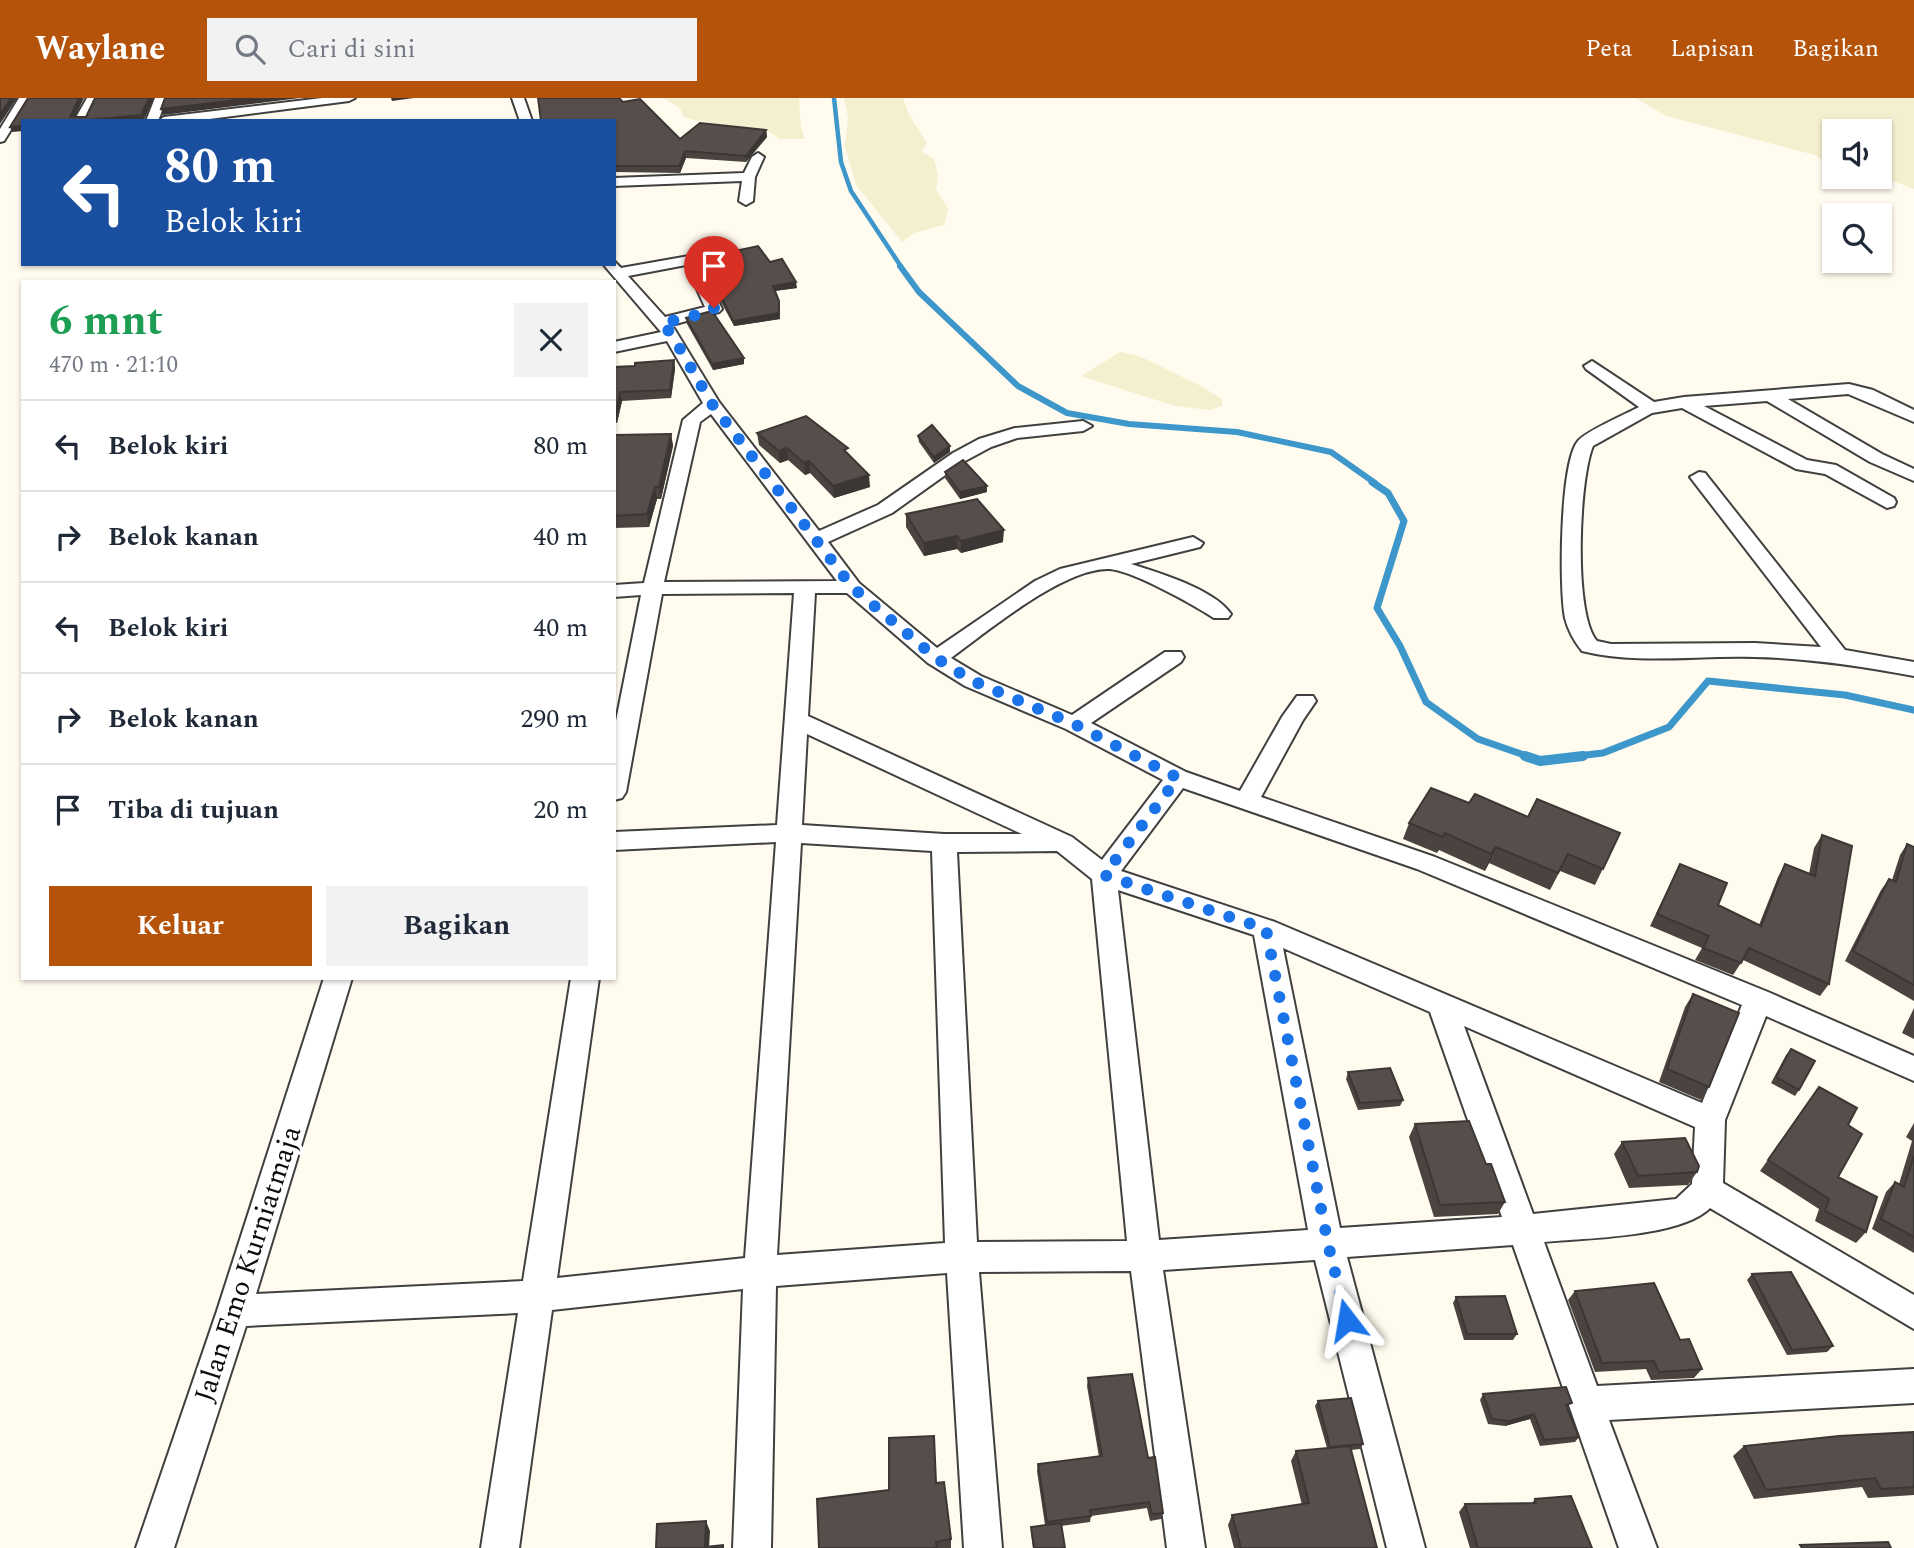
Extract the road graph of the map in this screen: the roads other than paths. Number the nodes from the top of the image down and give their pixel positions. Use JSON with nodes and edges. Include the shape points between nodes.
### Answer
{"nodes":[{"id":1,"x":25,"y":98,"type":"edge"},
{"id":2,"x":93,"y":98,"type":"edge"},
{"id":3,"x":161,"y":98,"type":"edge"},
{"id":4,"x":227,"y":98,"type":"edge"},
{"id":5,"x":349,"y":98,"type":"edge"},
{"id":6,"x":517,"y":98,"type":"edge"},
{"id":7,"x":296,"y":101,"type":"edge"},
{"id":8,"x":222,"y":114,"type":"junction"},
{"id":9,"x":81,"y":119,"type":"edge"},
{"id":10,"x":153,"y":119,"type":"edge"},
{"id":11,"x":181,"y":119,"type":"edge"},
{"id":12,"x":525,"y":119,"type":"edge"},
{"id":13,"x":4,"y":140,"type":"edge"},
{"id":14,"x":758,"y":157,"type":"dead end"},
{"id":15,"x":749,"y":177,"type":"junction"},
{"id":16,"x":616,"y":182,"type":"edge"},
{"id":17,"x":746,"y":201,"type":"dead end"},
{"id":18,"x":725,"y":250,"type":"edge"},
{"id":19,"x":691,"y":260,"type":"junction"},
{"id":20,"x":614,"y":269,"type":"edge"},
{"id":21,"x":667,"y":329,"type":"junction"},
{"id":22,"x":616,"y":346,"type":"edge"},
{"id":23,"x":1592,"y":366,"type":"dead end"},
{"id":24,"x":1771,"y":396,"type":"junction"},
{"id":25,"x":1684,"y":402,"type":"junction"},
{"id":26,"x":712,"y":404,"type":"junction"},
{"id":27,"x":1652,"y":408,"type":"junction"},
{"id":28,"x":1914,"y":417,"type":"edge"},
{"id":29,"x":1083,"y":426,"type":"dead end"},
{"id":30,"x":1914,"y":476,"type":"edge"},
{"id":31,"x":1699,"y":477,"type":"dead end"},
{"id":32,"x":1887,"y":502,"type":"dead end"},
{"id":33,"x":816,"y":540,"type":"junction"},
{"id":34,"x":1193,"y":543,"type":"dead end"},
{"id":35,"x":1106,"y":562,"type":"junction"},
{"id":36,"x":805,"y":587,"type":"junction"},
{"id":37,"x":852,"y":587,"type":"junction"},
{"id":38,"x":653,"y":588,"type":"junction"},
{"id":39,"x":616,"y":591,"type":"edge"},
{"id":40,"x":1220,"y":614,"type":"dead end"},
{"id":41,"x":1838,"y":655,"type":"junction"},
{"id":42,"x":1173,"y":657,"type":"dead end"},
{"id":43,"x":936,"y":658,"type":"junction"},
{"id":44,"x":1914,"y":669,"type":"edge"},
{"id":45,"x":1305,"y":701,"type":"dead end"},
{"id":46,"x":796,"y":720,"type":"junction"},
{"id":47,"x":1074,"y":724,"type":"junction"},
{"id":48,"x":1178,"y":778,"type":"junction"},
{"id":49,"x":616,"y":782,"type":"edge"},
{"id":50,"x":1246,"y":802,"type":"junction"},
{"id":51,"x":789,"y":833,"type":"junction"},
{"id":52,"x":616,"y":841,"type":"edge"},
{"id":53,"x":944,"y":843,"type":"junction"},
{"id":54,"x":1063,"y":843,"type":"junction"},
{"id":55,"x":1104,"y":875,"type":"junction"},
{"id":56,"x":1266,"y":929,"type":"junction"},
{"id":57,"x":337,"y":980,"type":"edge"},
{"id":58,"x":585,"y":980,"type":"edge"},
{"id":59,"x":1758,"y":1000,"type":"junction"},
{"id":60,"x":1441,"y":1003,"type":"junction"},
{"id":61,"x":1914,"y":1069,"type":"edge"},
{"id":62,"x":1710,"y":1120,"type":"junction"},
{"id":63,"x":1707,"y":1191,"type":"junction"},
{"id":64,"x":1522,"y":1230,"type":"junction"},
{"id":65,"x":1328,"y":1244,"type":"junction"},
{"id":66,"x":1145,"y":1256,"type":"junction"},
{"id":67,"x":962,"y":1257,"type":"junction"},
{"id":68,"x":760,"y":1272,"type":"junction"},
{"id":69,"x":540,"y":1296,"type":"junction"},
{"id":70,"x":234,"y":1311,"type":"junction"},
{"id":71,"x":1914,"y":1313,"type":"edge"},
{"id":72,"x":1914,"y":1386,"type":"edge"},
{"id":73,"x":1586,"y":1404,"type":"junction"},
{"id":74,"x":155,"y":1548,"type":"edge"},
{"id":75,"x":500,"y":1548,"type":"edge"},
{"id":76,"x":752,"y":1548,"type":"edge"},
{"id":77,"x":983,"y":1548,"type":"edge"},
{"id":78,"x":1186,"y":1548,"type":"edge"},
{"id":79,"x":1406,"y":1548,"type":"edge"},
{"id":80,"x":1638,"y":1548,"type":"edge"}],
"edges":[{"from":1,"to":13,"type":"street"},
{"from":2,"to":9,"type":"street"},
{"from":3,"to":10,"type":"street"},
{"from":4,"to":8,"type":"street"},
{"from":5,"to":7,"type":"street"},
{"from":6,"to":12,"type":"street"},
{"from":7,"to":8,"type":"street"},
{"from":8,"to":11,"type":"street"},
{"from":14,"to":15,"type":"street"},
{"from":15,"to":16,"type":"street"},
{"from":15,"to":17,"type":"street"},
{"from":18,"to":19,"type":"street"},
{"from":19,"to":20,"type":"street"},
{"from":19,"to":21,"type":"street","via":[[714,309]]},
{"from":20,"to":21,"type":"street"},
{"from":21,"to":22,"type":"street"},
{"from":21,"to":26,"type":"street"},
{"from":23,"to":27,"type":"street"},
{"from":24,"to":25,"type":"street"},
{"from":24,"to":28,"type":"street","via":[[1849,389]]},
{"from":24,"to":30,"type":"street"},
{"from":25,"to":27,"type":"street"},
{"from":25,"to":32,"type":"street","via":[[1804,466],[1830,469]]},
{"from":26,"to":33,"type":"street"},
{"from":26,"to":38,"type":"street","via":[[692,420]]},
{"from":27,"to":41,"type":"street","via":[[1600,433],[1579,452],[1573,588],[1574,612],[1583,638],[1595,648],[1611,651],[1755,650]]},
{"from":29,"to":33,"type":"street","via":[[1015,433],[985,443],[885,509]]},
{"from":31,"to":41,"type":"street"},
{"from":33,"to":37,"type":"street"},
{"from":34,"to":35,"type":"street"},
{"from":35,"to":40,"type":"street","via":[[1174,586]]},
{"from":35,"to":43,"type":"street","via":[[1076,569],[1042,585]]},
{"from":36,"to":37,"type":"street"},
{"from":36,"to":38,"type":"street"},
{"from":36,"to":46,"type":"street"},
{"from":37,"to":43,"type":"street"},
{"from":38,"to":39,"type":"street"},
{"from":38,"to":49,"type":"street"},
{"from":41,"to":44,"type":"street"},
{"from":42,"to":47,"type":"street"},
{"from":43,"to":47,"type":"street","via":[[973,681]]},
{"from":45,"to":50,"type":"street"},
{"from":46,"to":51,"type":"street"},
{"from":46,"to":54,"type":"street"},
{"from":47,"to":48,"type":"street"},
{"from":48,"to":50,"type":"street"},
{"from":48,"to":55,"type":"street"},
{"from":50,"to":59,"type":"street","via":[[1426,863]]},
{"from":51,"to":52,"type":"street"},
{"from":51,"to":53,"type":"street"},
{"from":51,"to":68,"type":"street"},
{"from":53,"to":54,"type":"street"},
{"from":53,"to":67,"type":"street"},
{"from":54,"to":55,"type":"street"},
{"from":55,"to":56,"type":"street"},
{"from":55,"to":66,"type":"street"},
{"from":56,"to":60,"type":"street"},
{"from":56,"to":65,"type":"street"},
{"from":57,"to":70,"type":"street","name":"Jalan Emo Kurniatmaja"},
{"from":58,"to":69,"type":"street"},
{"from":59,"to":61,"type":"street"},
{"from":59,"to":62,"type":"street"},
{"from":60,"to":62,"type":"street"},
{"from":60,"to":64,"type":"street"},
{"from":62,"to":63,"type":"street"},
{"from":63,"to":64,"type":"street","via":[[1677,1213]]},
{"from":63,"to":71,"type":"street"},
{"from":64,"to":65,"type":"street"},
{"from":64,"to":73,"type":"street"},
{"from":65,"to":66,"type":"street"},
{"from":65,"to":79,"type":"street"},
{"from":66,"to":67,"type":"street"},
{"from":66,"to":78,"type":"street"},
{"from":67,"to":68,"type":"street"},
{"from":67,"to":77,"type":"street"},
{"from":68,"to":69,"type":"street"},
{"from":68,"to":76,"type":"street"},
{"from":69,"to":70,"type":"street"},
{"from":69,"to":75,"type":"street"},
{"from":70,"to":74,"type":"street","name":"Jalan Emo Kurniatmaja"},
{"from":72,"to":73,"type":"street"},
{"from":73,"to":80,"type":"street"}]}
